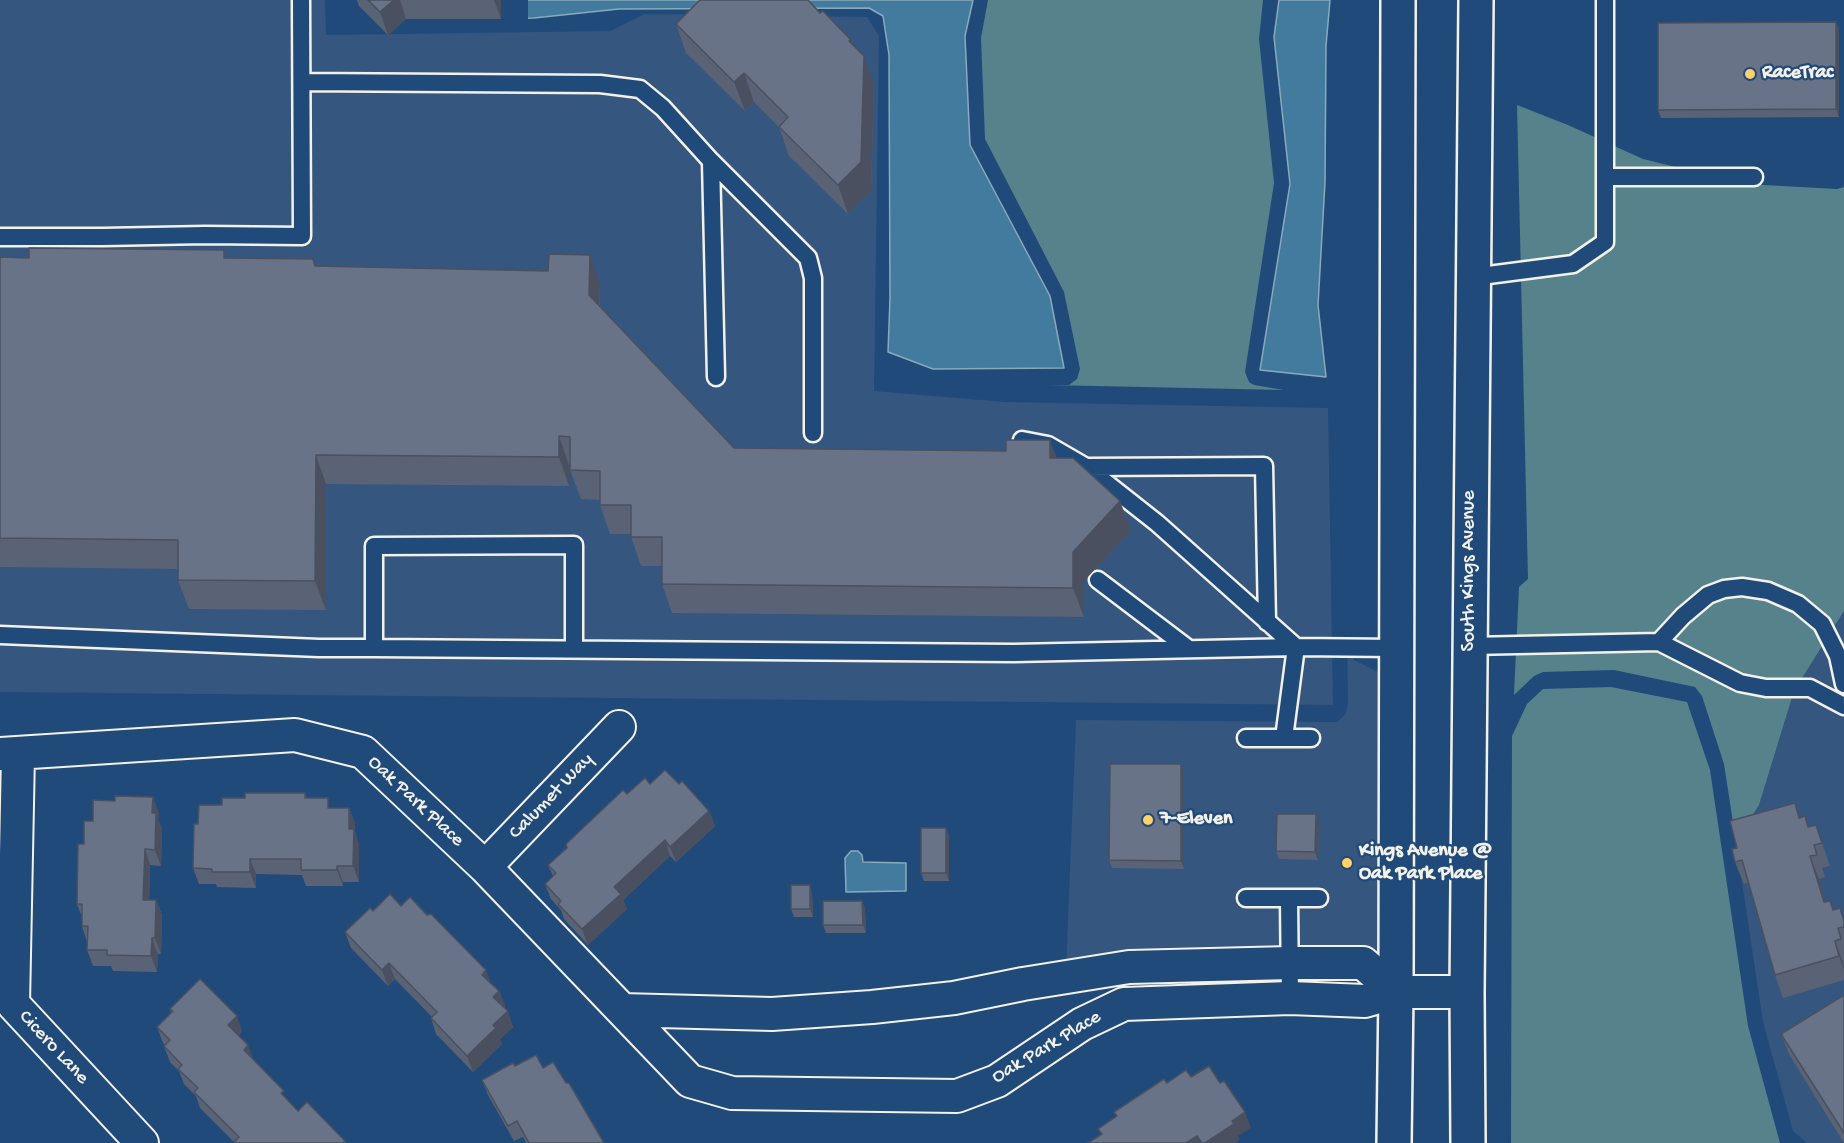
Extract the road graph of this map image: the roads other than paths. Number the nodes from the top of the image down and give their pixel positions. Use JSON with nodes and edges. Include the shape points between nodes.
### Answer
{"nodes":[{"id":1,"x":301,"y":0,"type":"edge"},
{"id":2,"x":1398,"y":0,"type":"edge"},
{"id":3,"x":1476,"y":0,"type":"edge"},
{"id":4,"x":1605,"y":0,"type":"edge"},
{"id":5,"x":302,"y":82,"type":"junction"},
{"id":6,"x":711,"y":161,"type":"junction"},
{"id":7,"x":1605,"y":177,"type":"junction"},
{"id":8,"x":1754,"y":177,"type":"dead end"},
{"id":9,"x":0,"y":237,"type":"edge"},
{"id":10,"x":1473,"y":277,"type":"junction"},
{"id":11,"x":716,"y":377,"type":"dead end"},
{"id":12,"x":813,"y":433,"type":"dead end"},
{"id":13,"x":1022,"y":440,"type":"edge"},
{"id":14,"x":1086,"y":467,"type":"junction"},
{"id":15,"x":1098,"y":580,"type":"dead end"},
{"id":16,"x":1268,"y":622,"type":"junction"},
{"id":17,"x":0,"y":635,"type":"edge"},
{"id":18,"x":1659,"y":642,"type":"junction"},
{"id":19,"x":1470,"y":646,"type":"junction"},
{"id":20,"x":1296,"y":647,"type":"junction"},
{"id":21,"x":374,"y":648,"type":"junction"},
{"id":22,"x":1397,"y":648,"type":"junction"},
{"id":23,"x":574,"y":650,"type":"junction"},
{"id":24,"x":1189,"y":650,"type":"junction"},
{"id":25,"x":1844,"y":684,"type":"edge"},
{"id":26,"x":1844,"y":706,"type":"edge"},
{"id":27,"x":619,"y":727,"type":"dead end"},
{"id":28,"x":1246,"y":738,"type":"dead end"},
{"id":29,"x":1284,"y":738,"type":"junction"},
{"id":30,"x":1311,"y":738,"type":"dead end"},
{"id":31,"x":9,"y":754,"type":"edge"},
{"id":32,"x":486,"y":867,"type":"junction"},
{"id":33,"x":1246,"y":898,"type":"dead end"},
{"id":34,"x":1289,"y":898,"type":"junction"},
{"id":35,"x":1319,"y":898,"type":"dead end"},
{"id":36,"x":1290,"y":963,"type":"junction"},
{"id":37,"x":1065,"y":979,"type":"junction"},
{"id":38,"x":1396,"y":992,"type":"junction"},
{"id":39,"x":1467,"y":992,"type":"junction"},
{"id":40,"x":1290,"y":998,"type":"junction"},
{"id":41,"x":622,"y":1010,"type":"junction"},
{"id":42,"x":1082,"y":1024,"type":"junction"},
{"id":43,"x":142,"y":1143,"type":"edge"},
{"id":44,"x":1394,"y":1143,"type":"edge"},
{"id":45,"x":1468,"y":1143,"type":"edge"}],
"edges":[{"from":1,"to":5,"type":"lane"},
{"from":2,"to":22,"type":"main road"},
{"from":3,"to":10,"type":"main road","name":"South Kings Avenue"},
{"from":4,"to":7,"type":"lane"},
{"from":5,"to":6,"type":"lane","via":[[600,84],[640,89],[663,108]]},
{"from":5,"to":9,"type":"lane","via":[[302,236]]},
{"from":6,"to":11,"type":"lane"},
{"from":6,"to":12,"type":"lane","via":[[808,258],[813,278]]},
{"from":7,"to":8,"type":"lane"},
{"from":7,"to":10,"type":"lane","via":[[1605,242],[1573,264]]},
{"from":10,"to":19,"type":"main road","name":"South Kings Avenue"},
{"from":13,"to":14,"type":"lane","via":[[1048,445]]},
{"from":14,"to":16,"type":"lane","via":[[1157,523]]},
{"from":14,"to":16,"type":"lane","via":[[1264,466]]},
{"from":15,"to":24,"type":"lane"},
{"from":16,"to":20,"type":"lane"},
{"from":17,"to":21,"type":"lane"},
{"from":18,"to":19,"type":"lane"},
{"from":18,"to":25,"type":"lane","via":[[1708,595],[1742,587],[1768,591],[1798,604],[1822,624],[1838,656]]},
{"from":18,"to":26,"type":"lane","via":[[1740,683],[1766,688],[1810,688]]},
{"from":19,"to":39,"type":"main road","name":"South Kings Avenue"},
{"from":20,"to":22,"type":"lane"},
{"from":20,"to":24,"type":"lane"},
{"from":20,"to":29,"type":"lane"},
{"from":21,"to":23,"type":"lane"},
{"from":21,"to":23,"type":"lane","via":[[374,546],[574,545]]},
{"from":22,"to":38,"type":"main road"},
{"from":23,"to":24,"type":"lane"},
{"from":27,"to":32,"type":"street","name":"Calumet Way"},
{"from":28,"to":29,"type":"lane"},
{"from":29,"to":30,"type":"lane"},
{"from":31,"to":32,"type":"street","name":"Oak Park Place","via":[[295,735],[363,752]]},
{"from":31,"to":43,"type":"street","name":"Cicero Lane","via":[[13,1004]]},
{"from":32,"to":41,"type":"street","name":"Oak Park Place"},
{"from":33,"to":34,"type":"lane"},
{"from":34,"to":35,"type":"lane"},
{"from":34,"to":36,"type":"lane"},
{"from":36,"to":37,"type":"street","via":[[1129,967]]},
{"from":36,"to":38,"type":"street","via":[[1362,963]]},
{"from":36,"to":40,"type":"lane"},
{"from":37,"to":41,"type":"street","via":[[954,998],[772,1014]]},
{"from":37,"to":42,"type":"street"},
{"from":38,"to":39,"type":"street","name":"Oak Park Place"},
{"from":38,"to":40,"type":"street","name":"Oak Park Place","via":[[1365,1001]]},
{"from":38,"to":44,"type":"main road"},
{"from":39,"to":45,"type":"main road","name":"South Kings Avenue"},
{"from":40,"to":42,"type":"street","name":"Oak Park Place","via":[[1124,1004]]},
{"from":41,"to":42,"type":"street","name":"Oak Park Place","via":[[690,1081],[732,1093],[957,1096],[997,1082]]}]}
